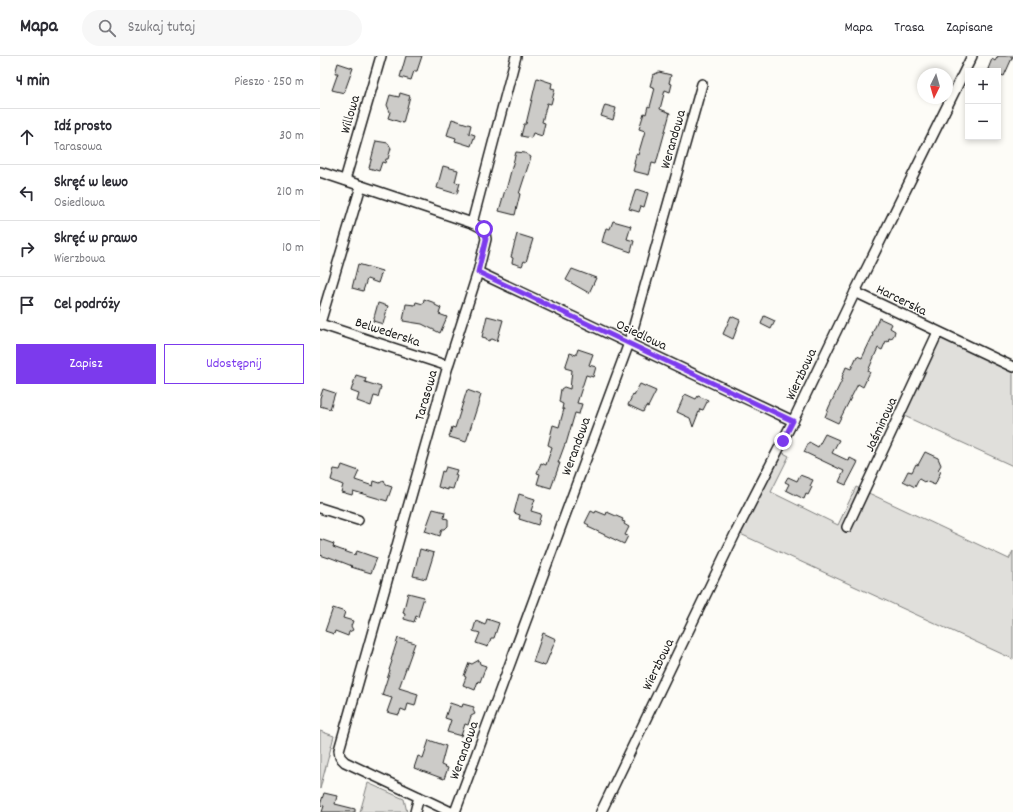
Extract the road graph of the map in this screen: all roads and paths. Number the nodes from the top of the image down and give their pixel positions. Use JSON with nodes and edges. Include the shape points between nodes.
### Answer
{"nodes":[{"id":1,"x":381,"y":56,"type":"edge"},
{"id":2,"x":516,"y":56,"type":"edge"},
{"id":3,"x":972,"y":56,"type":"edge"},
{"id":4,"x":702,"y":84,"type":"dead end"},
{"id":5,"x":320,"y":172,"type":"edge"},
{"id":6,"x":345,"y":180,"type":"junction"},
{"id":7,"x":361,"y":186,"type":"junction"},
{"id":8,"x":472,"y":223,"type":"junction"},
{"id":9,"x":478,"y":272,"type":"junction"},
{"id":10,"x":855,"y":292,"type":"junction"},
{"id":11,"x":320,"y":323,"type":"edge"},
{"id":12,"x":938,"y":332,"type":"junction"},
{"id":13,"x":628,"y":343,"type":"junction"},
{"id":14,"x":448,"y":366,"type":"junction"},
{"id":15,"x":1013,"y":367,"type":"edge"},
{"id":16,"x":793,"y":421,"type":"junction"},
{"id":17,"x":320,"y":508,"type":"edge"},
{"id":18,"x":358,"y":520,"type":"dead end"},
{"id":19,"x":847,"y":527,"type":"dead end"},
{"id":20,"x":419,"y":797,"type":"junction"},
{"id":21,"x":415,"y":812,"type":"edge"},
{"id":22,"x":451,"y":812,"type":"edge"},
{"id":23,"x":455,"y":812,"type":"edge"},
{"id":24,"x":602,"y":812,"type":"edge"}],
"edges":[{"from":1,"to":6,"type":"street","name":"Willowa"},
{"from":2,"to":8,"type":"street"},
{"from":3,"to":10,"type":"street","name":"Wierzbowa"},
{"from":4,"to":13,"type":"street","name":"Werandowa"},
{"from":5,"to":6,"type":"street"},
{"from":6,"to":7,"type":"street"},
{"from":7,"to":8,"type":"street"},
{"from":7,"to":11,"type":"street"},
{"from":8,"to":9,"type":"street","name":"Tarasowa","via":[[484,229],[486,239]]},
{"from":9,"to":13,"type":"street","name":"Osiedlowa"},
{"from":9,"to":14,"type":"street","name":"Tarasowa"},
{"from":10,"to":12,"type":"street","name":"Harcerska"},
{"from":10,"to":16,"type":"street","name":"Wierzbowa"},
{"from":11,"to":14,"type":"street","name":"Belwederska"},
{"from":12,"to":15,"type":"street","name":"Harcerska"},
{"from":12,"to":19,"type":"street","name":"Jaśminowa"},
{"from":13,"to":16,"type":"street","name":"Osiedlowa"},
{"from":13,"to":23,"type":"street","name":"Werandowa"},
{"from":14,"to":20,"type":"street","name":"Tarasowa","via":[[339,750],[340,757],[345,762]]},
{"from":16,"to":24,"type":"street","name":"Wierzbowa","via":[[736,532]]},
{"from":17,"to":18,"type":"street"},
{"from":20,"to":21,"type":"street"},
{"from":20,"to":22,"type":"street"}]}
